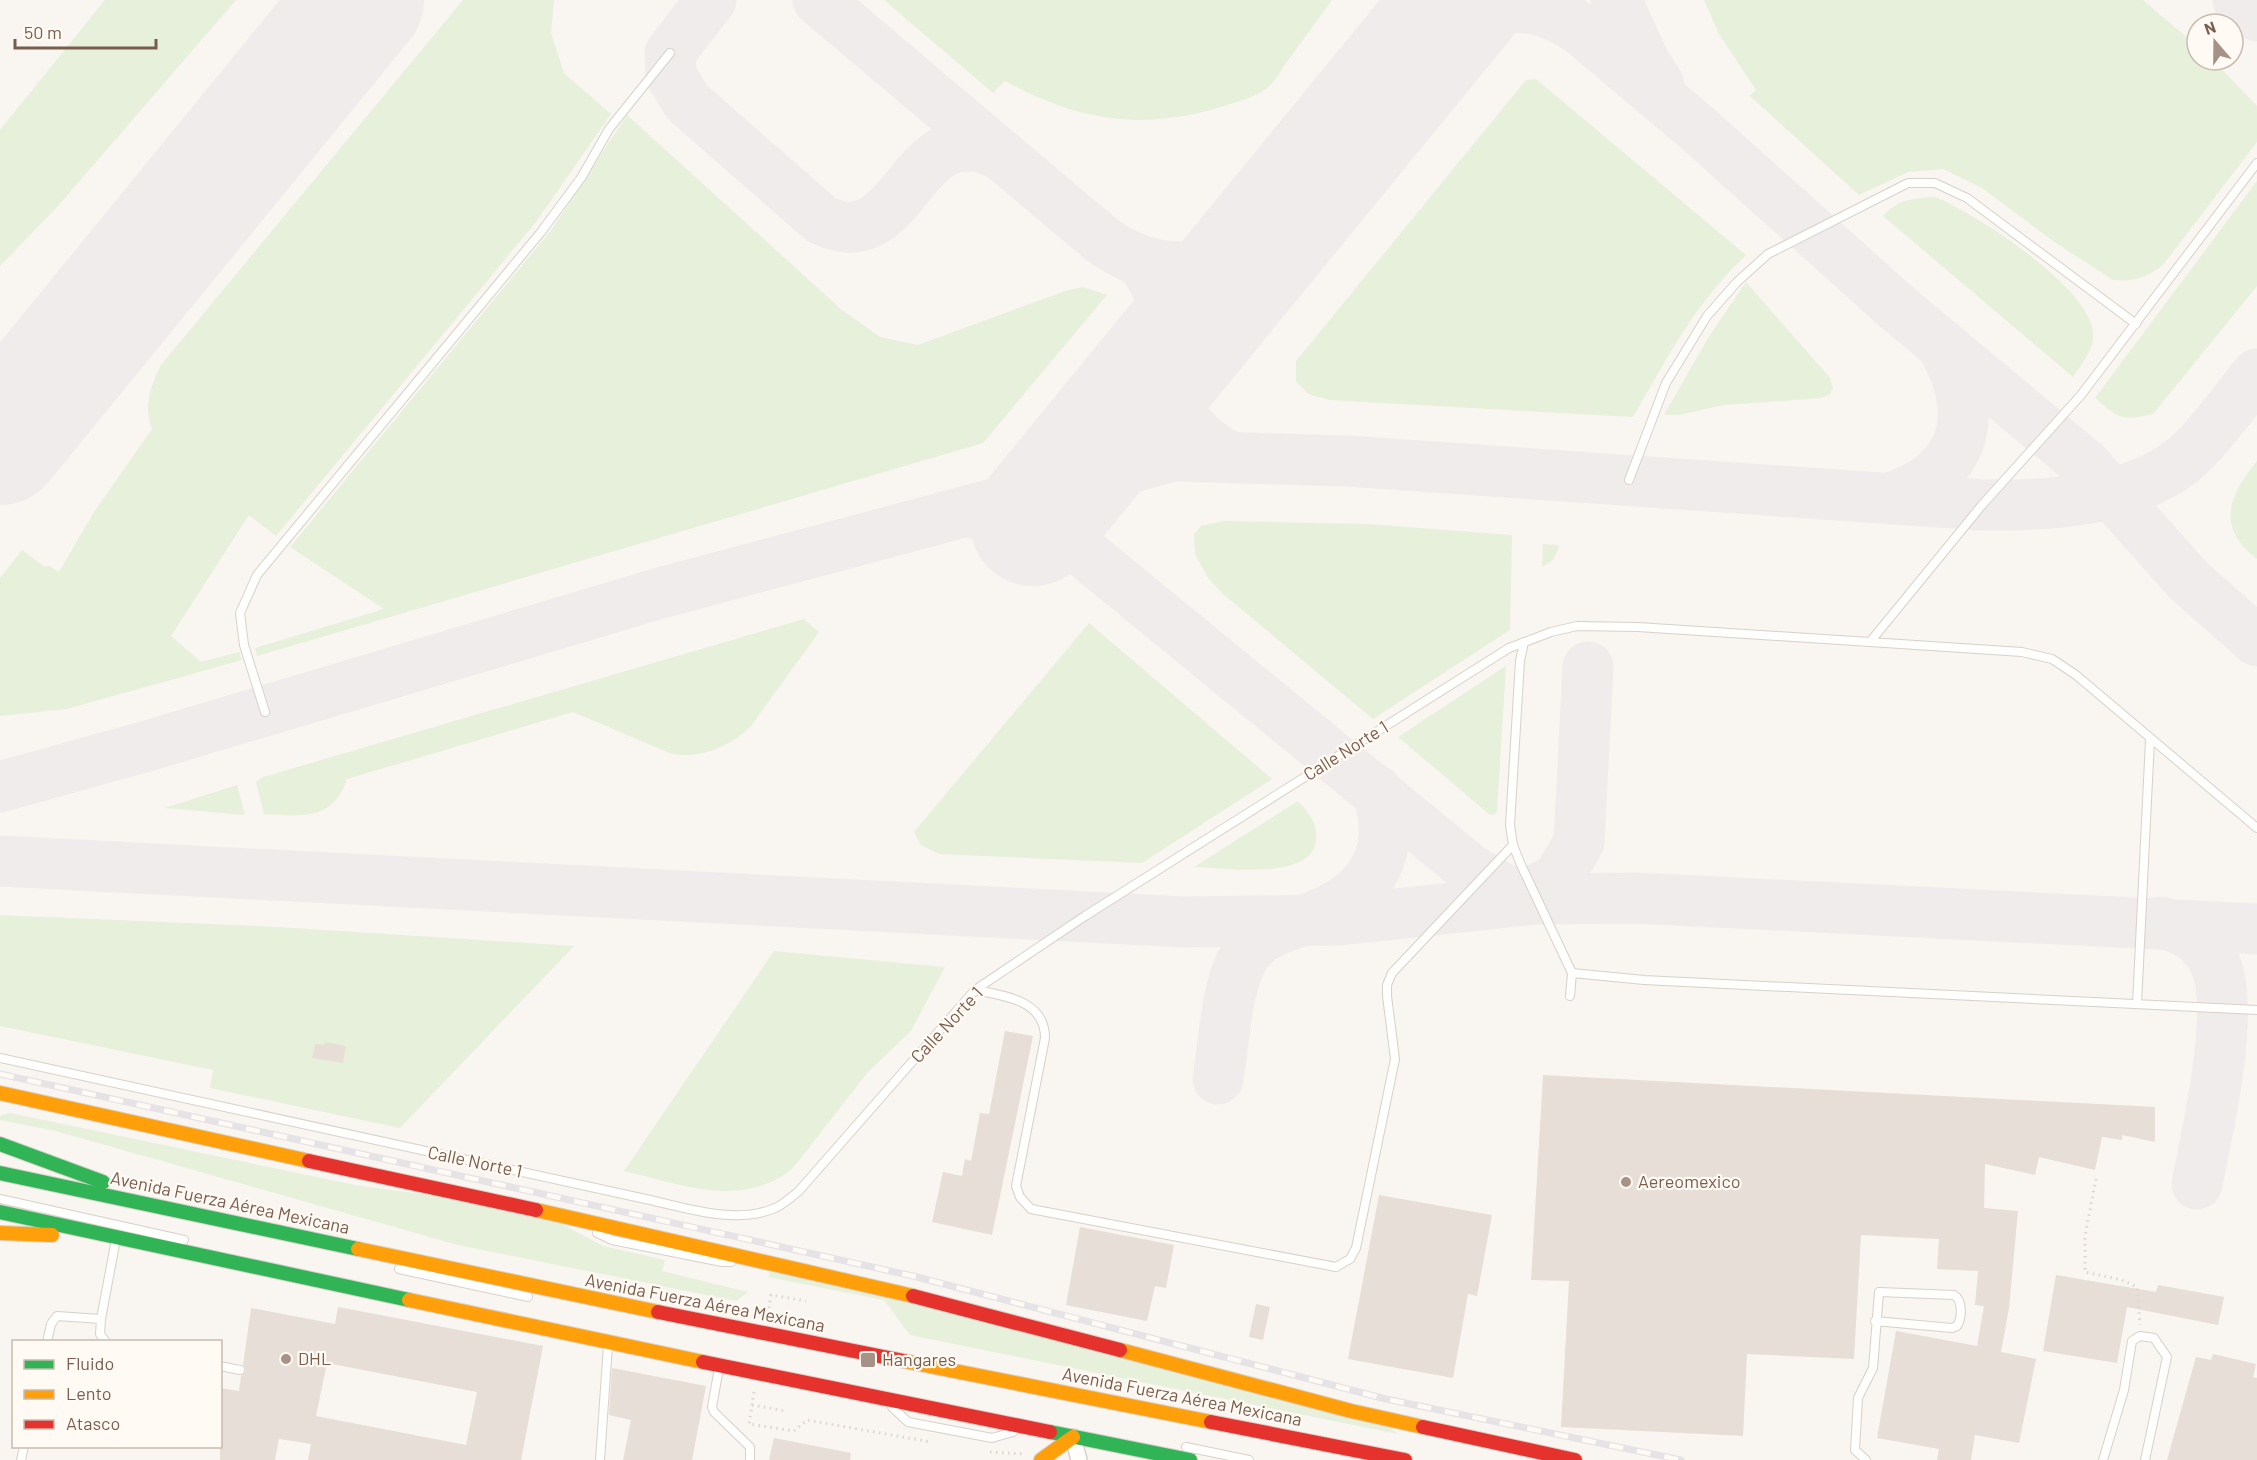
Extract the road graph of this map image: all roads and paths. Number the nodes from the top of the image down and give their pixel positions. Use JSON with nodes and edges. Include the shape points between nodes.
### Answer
{"nodes":[{"id":1,"x":670,"y":53,"type":"dead end"},
{"id":2,"x":2257,"y":163,"type":"edge"},
{"id":3,"x":2136,"y":324,"type":"junction"},
{"id":4,"x":1629,"y":480,"type":"dead end"},
{"id":5,"x":1524,"y":642,"type":"junction"},
{"id":6,"x":1870,"y":642,"type":"junction"},
{"id":7,"x":265,"y":712,"type":"dead end"},
{"id":8,"x":2150,"y":740,"type":"junction"},
{"id":9,"x":2257,"y":828,"type":"edge"},
{"id":10,"x":1513,"y":845,"type":"junction"},
{"id":11,"x":1572,"y":973,"type":"junction"},
{"id":12,"x":975,"y":990,"type":"junction"},
{"id":13,"x":1570,"y":996,"type":"dead end"},
{"id":14,"x":2137,"y":1004,"type":"junction"},
{"id":15,"x":2257,"y":1010,"type":"edge"},
{"id":16,"x":0,"y":1058,"type":"edge"},
{"id":17,"x":0,"y":1093,"type":"edge"},
{"id":18,"x":0,"y":1144,"type":"edge"},
{"id":19,"x":0,"y":1173,"type":"edge"},
{"id":20,"x":2096,"y":1179,"type":"dead end"},
{"id":21,"x":0,"y":1181,"type":"edge"},
{"id":22,"x":0,"y":1199,"type":"edge"},
{"id":23,"x":0,"y":1212,"type":"edge"},
{"id":24,"x":217,"y":1219,"type":"junction"},
{"id":25,"x":0,"y":1233,"type":"edge"},
{"id":26,"x":117,"y":1238,"type":"junction"},
{"id":27,"x":195,"y":1242,"type":"dead end"},
{"id":28,"x":316,"y":1250,"type":"dead end"},
{"id":29,"x":283,"y":1263,"type":"dead end"},
{"id":30,"x":394,"y":1268,"type":"dead end"},
{"id":31,"x":532,"y":1298,"type":"dead end"},
{"id":32,"x":806,"y":1302,"type":"dead end"},
{"id":33,"x":100,"y":1319,"type":"junction"},
{"id":34,"x":1875,"y":1322,"type":"junction"},
{"id":35,"x":765,"y":1333,"type":"junction"},
{"id":36,"x":2140,"y":1336,"type":"junction"},
{"id":37,"x":47,"y":1340,"type":"edge"},
{"id":38,"x":104,"y":1340,"type":"edge"},
{"id":39,"x":653,"y":1342,"type":"dead end"},
{"id":40,"x":608,"y":1343,"type":"junction"},
{"id":41,"x":222,"y":1366,"type":"edge"},
{"id":42,"x":719,"y":1366,"type":"junction"},
{"id":43,"x":240,"y":1370,"type":"dead end"},
{"id":44,"x":786,"y":1411,"type":"dead end"},
{"id":45,"x":1073,"y":1437,"type":"junction"},
{"id":46,"x":937,"y":1443,"type":"dead end"},
{"id":47,"x":1178,"y":1446,"type":"dead end"},
{"id":48,"x":984,"y":1451,"type":"dead end"},
{"id":49,"x":1054,"y":1451,"type":"junction"},
{"id":50,"x":600,"y":1460,"type":"edge"},
{"id":51,"x":750,"y":1460,"type":"edge"},
{"id":52,"x":1041,"y":1460,"type":"edge"},
{"id":53,"x":1079,"y":1460,"type":"edge"},
{"id":54,"x":1190,"y":1460,"type":"edge"},
{"id":55,"x":1249,"y":1460,"type":"edge"},
{"id":56,"x":1405,"y":1460,"type":"edge"},
{"id":57,"x":1575,"y":1460,"type":"edge"},
{"id":58,"x":1866,"y":1460,"type":"edge"},
{"id":59,"x":2103,"y":1460,"type":"edge"},
{"id":60,"x":2145,"y":1460,"type":"edge"}],
"edges":[{"from":1,"to":7,"type":"lane","via":[[609,129],[581,178],[541,232],[257,575],[240,613],[244,645]]},
{"from":2,"to":3,"type":"lane"},
{"from":3,"to":4,"type":"lane","via":[[1967,198],[1935,183],[1908,183],[1768,254],[1737,282],[1707,316],[1666,383]]},
{"from":3,"to":6,"type":"lane","via":[[2081,395],[1982,505]]},
{"from":5,"to":6,"type":"lane","name":"Calle Norte 1","via":[[1577,626]]},
{"from":5,"to":10,"type":"lane","via":[[1510,825]]},
{"from":5,"to":12,"type":"lane","name":"Calle Norte 1","via":[[1499,654],[1105,903]]},
{"from":6,"to":8,"type":"lane","name":"Calle Norte 1","via":[[2022,652],[2052,659]]},
{"from":8,"to":9,"type":"lane","name":"Calle Norte 1"},
{"from":8,"to":14,"type":"lane"},
{"from":10,"to":11,"type":"lane"},
{"from":10,"to":12,"type":"lane","via":[[1392,973],[1387,996],[1395,1059],[1356,1248],[1350,1259],[1336,1267],[1030,1209],[1016,1186],[1045,1038],[1044,1024],[1029,1005]]},
{"from":11,"to":13,"type":"lane"},
{"from":11,"to":14,"type":"lane","via":[[1644,980]]},
{"from":12,"to":16,"type":"lane","name":"Calle Norte 1","via":[[798,1192],[776,1208],[746,1214],[711,1212],[641,1198]]},
{"from":14,"to":15,"type":"lane"},
{"from":17,"to":57,"type":"main road","via":[[763,1260],[1351,1411]]},
{"from":18,"to":24,"type":"main road"},
{"from":19,"to":24,"type":"main road","name":"Avenida Fuerza Aérea Mexicana"},
{"from":20,"to":36,"type":"path","via":[[2085,1236],[2085,1272],[2137,1287]]},
{"from":21,"to":28,"type":"lane"},
{"from":22,"to":27,"type":"lane"},
{"from":23,"to":26,"type":"main road"},
{"from":24,"to":35,"type":"main road","name":"Avenida Fuerza Aérea Mexicana"},
{"from":25,"to":26,"type":"main road"},
{"from":26,"to":33,"type":"lane"},
{"from":26,"to":40,"type":"main road"},
{"from":29,"to":39,"type":"lane"},
{"from":30,"to":31,"type":"lane"},
{"from":32,"to":35,"type":"path","via":[[771,1295]]},
{"from":33,"to":37,"type":"lane","via":[[57,1316]]},
{"from":33,"to":38,"type":"lane"},
{"from":34,"to":34,"type":"lane","via":[[1952,1328],[1960,1321],[1960,1302],[1954,1295],[1883,1291],[1878,1296]]},
{"from":34,"to":58,"type":"lane","via":[[1873,1368],[1858,1398],[1855,1450]]},
{"from":35,"to":56,"type":"main road","name":"Avenida Fuerza Aérea Mexicana"},
{"from":36,"to":59,"type":"lane","via":[[2132,1341],[2124,1390]]},
{"from":36,"to":60,"type":"lane","via":[[2154,1338],[2167,1357]]},
{"from":40,"to":42,"type":"main road"},
{"from":40,"to":50,"type":"lane"},
{"from":41,"to":43,"type":"lane"},
{"from":42,"to":45,"type":"main road"},
{"from":42,"to":51,"type":"lane","via":[[712,1407],[750,1447]]},
{"from":44,"to":46,"type":"path","via":[[752,1405],[749,1424],[794,1431],[807,1420]]},
{"from":45,"to":49,"type":"main road"},
{"from":45,"to":53,"type":"street"},
{"from":45,"to":54,"type":"main road"},
{"from":47,"to":55,"type":"lane"},
{"from":48,"to":49,"type":"path","via":[[1007,1455]]},
{"from":49,"to":52,"type":"main road"}]}
